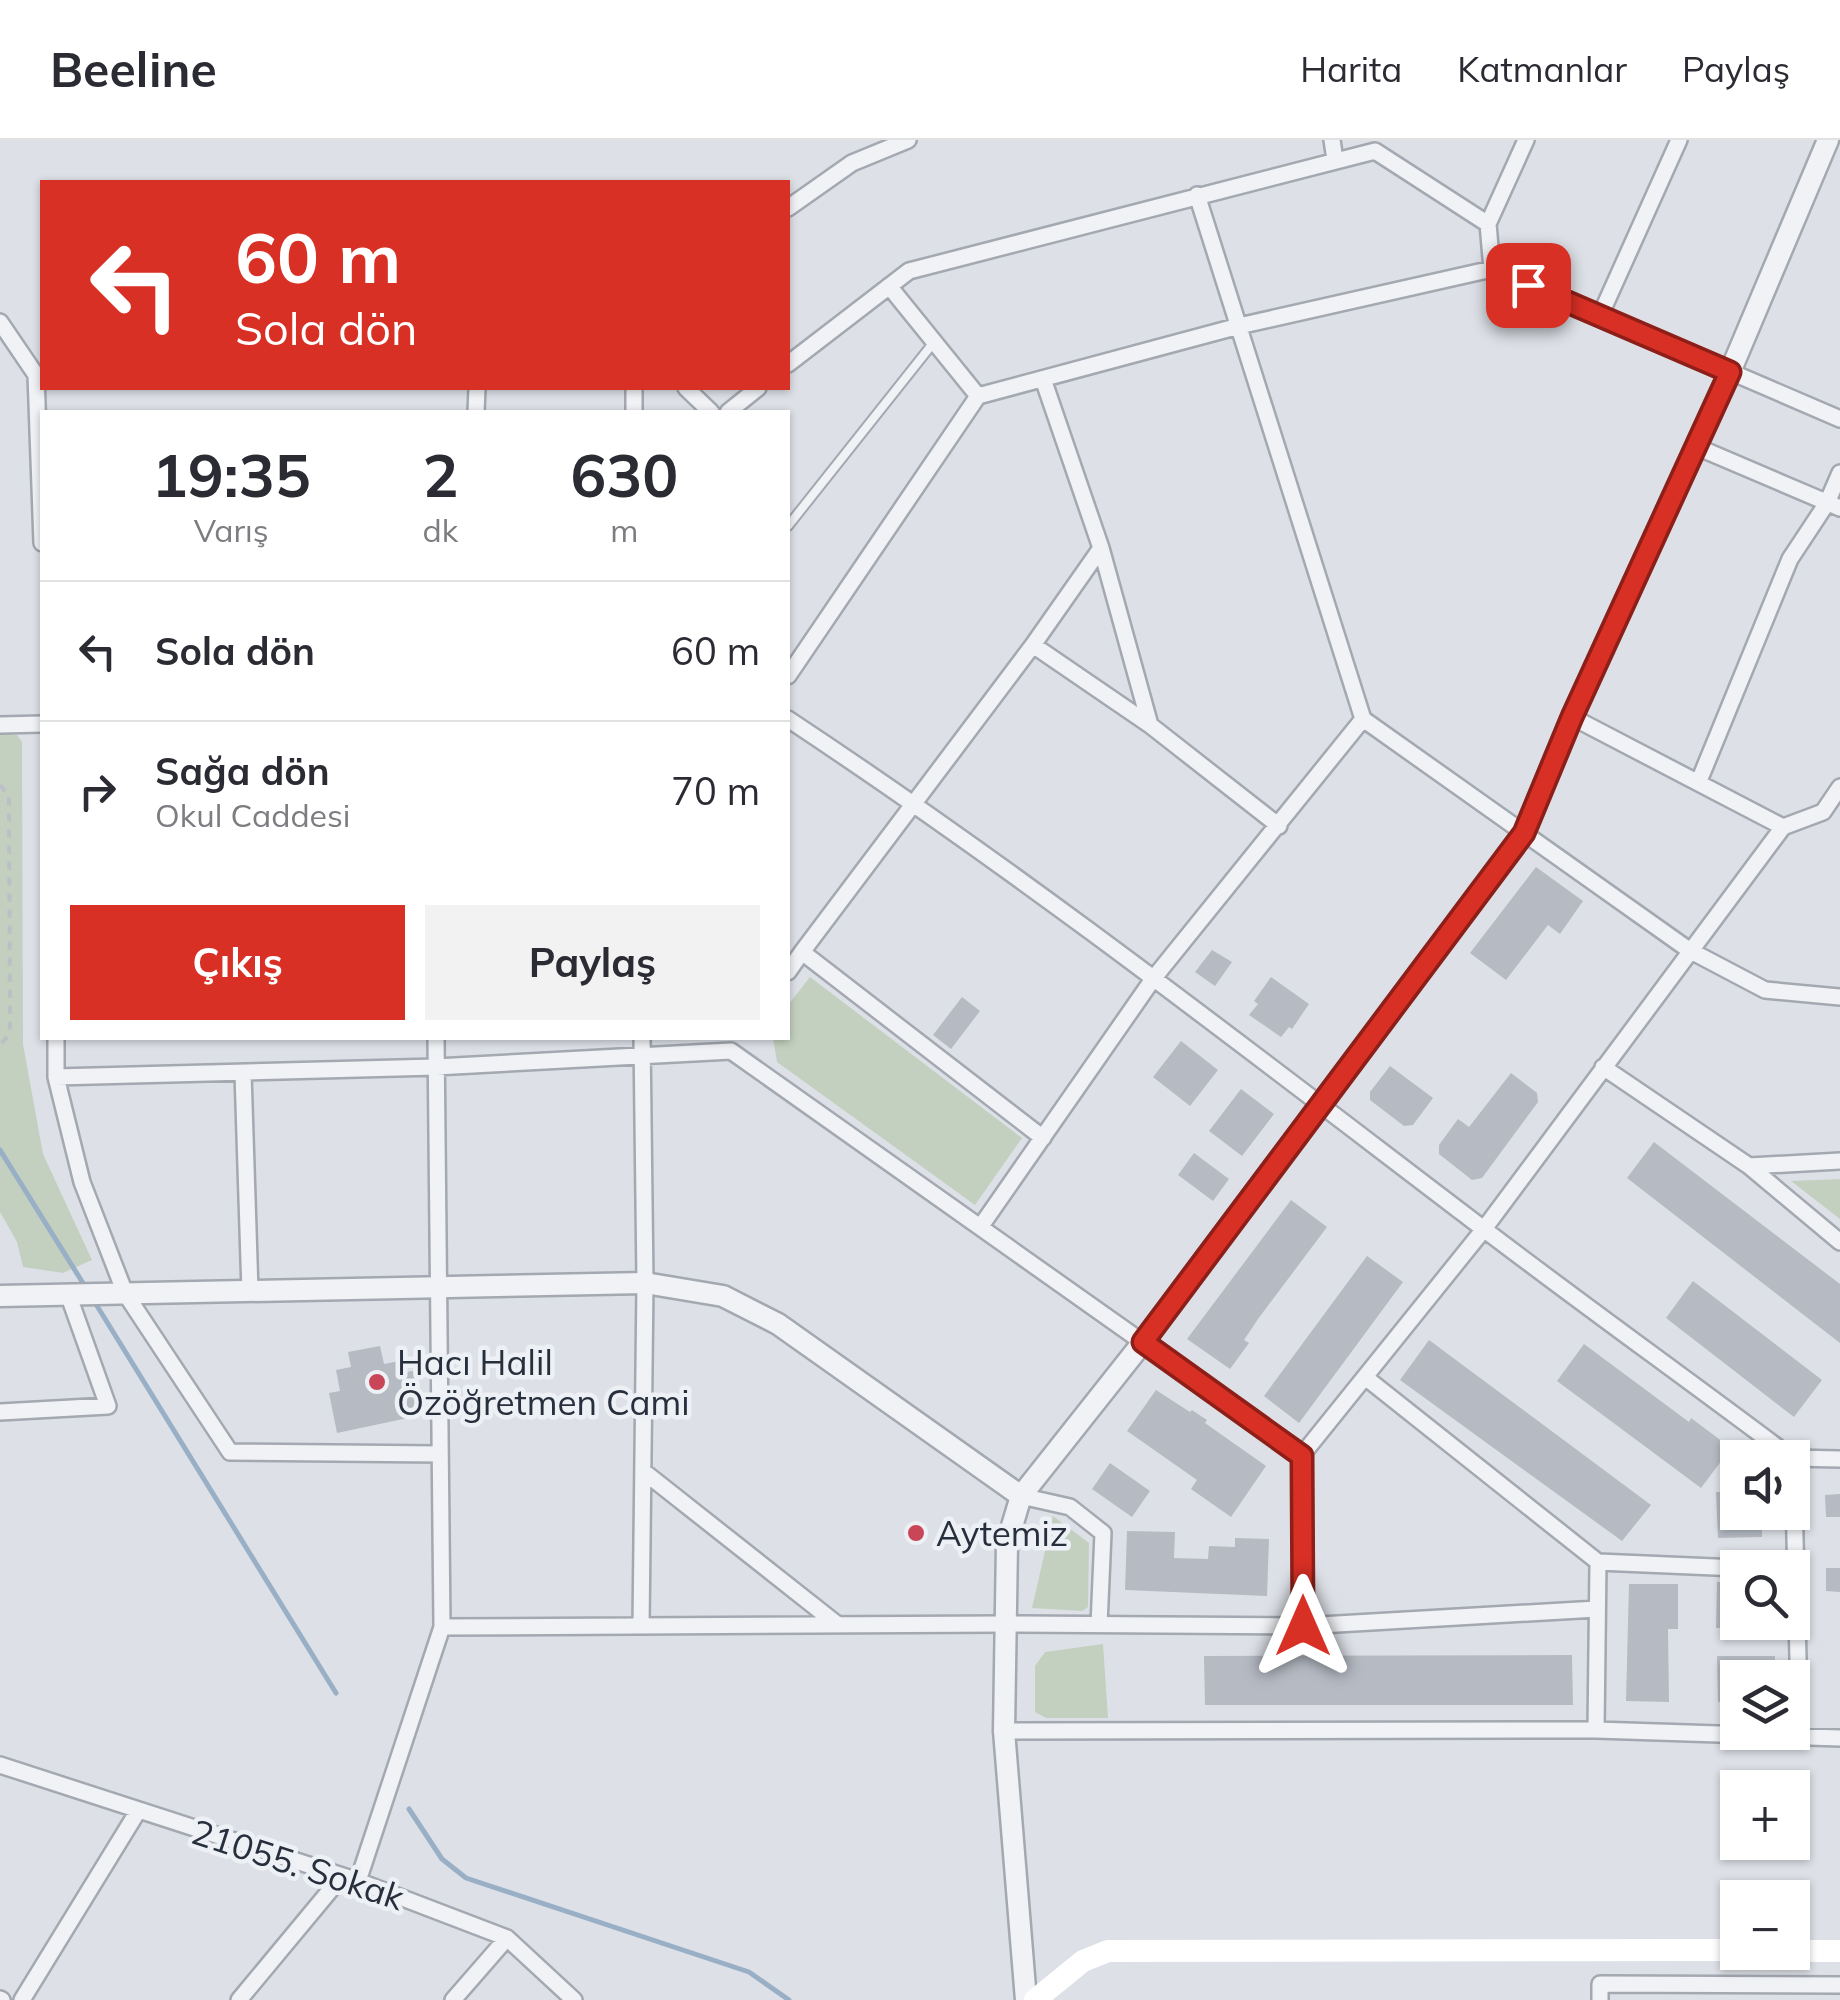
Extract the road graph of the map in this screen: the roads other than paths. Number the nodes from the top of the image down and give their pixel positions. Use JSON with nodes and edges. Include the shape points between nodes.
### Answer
{"nodes":[{"id":1,"x":908,"y":140,"type":"edge"},
{"id":2,"x":1332,"y":140,"type":"edge"},
{"id":3,"x":1526,"y":140,"type":"edge"},
{"id":4,"x":1679,"y":140,"type":"edge"},
{"id":5,"x":1828,"y":140,"type":"edge"},
{"id":6,"x":1377,"y":145,"type":"edge"},
{"id":7,"x":1336,"y":160,"type":"junction"},
{"id":8,"x":1197,"y":195,"type":"junction"},
{"id":9,"x":790,"y":207,"type":"edge"},
{"id":10,"x":1488,"y":224,"type":"junction"},
{"id":11,"x":1492,"y":269,"type":"junction"},
{"id":12,"x":889,"y":286,"type":"junction"},
{"id":13,"x":1600,"y":316,"type":"junction"},
{"id":14,"x":0,"y":322,"type":"edge"},
{"id":15,"x":1239,"y":326,"type":"junction"},
{"id":16,"x":934,"y":342,"type":"junction"},
{"id":17,"x":790,"y":362,"type":"edge"},
{"id":18,"x":1730,"y":372,"type":"junction"},
{"id":19,"x":39,"y":373,"type":"edge"},
{"id":20,"x":1042,"y":379,"type":"junction"},
{"id":21,"x":688,"y":390,"type":"edge"},
{"id":22,"x":756,"y":390,"type":"edge"},
{"id":23,"x":978,"y":396,"type":"junction"},
{"id":24,"x":710,"y":410,"type":"edge"},
{"id":25,"x":730,"y":410,"type":"edge"},
{"id":26,"x":40,"y":412,"type":"edge"},
{"id":27,"x":1840,"y":419,"type":"edge"},
{"id":28,"x":1696,"y":447,"type":"junction"},
{"id":29,"x":1840,"y":473,"type":"edge"},
{"id":30,"x":1834,"y":505,"type":"edge"},
{"id":31,"x":790,"y":523,"type":"edge"},
{"id":32,"x":1101,"y":548,"type":"junction"},
{"id":33,"x":1033,"y":645,"type":"junction"},
{"id":34,"x":790,"y":671,"type":"edge"},
{"id":35,"x":1572,"y":717,"type":"junction"},
{"id":36,"x":790,"y":720,"type":"edge"},
{"id":37,"x":1364,"y":720,"type":"junction"},
{"id":38,"x":40,"y":724,"type":"edge"},
{"id":39,"x":0,"y":725,"type":"edge"},
{"id":40,"x":1150,"y":725,"type":"junction"},
{"id":41,"x":1699,"y":781,"type":"junction"},
{"id":42,"x":1840,"y":787,"type":"edge"},
{"id":43,"x":914,"y":805,"type":"junction"},
{"id":44,"x":1279,"y":826,"type":"junction"},
{"id":45,"x":1783,"y":827,"type":"junction"},
{"id":46,"x":1524,"y":833,"type":"junction"},
{"id":47,"x":1690,"y":950,"type":"junction"},
{"id":48,"x":802,"y":952,"type":"junction"},
{"id":49,"x":790,"y":969,"type":"edge"},
{"id":50,"x":1153,"y":979,"type":"junction"},
{"id":51,"x":1840,"y":997,"type":"edge"},
{"id":52,"x":56,"y":1040,"type":"edge"},
{"id":53,"x":436,"y":1040,"type":"edge"},
{"id":54,"x":642,"y":1040,"type":"edge"},
{"id":55,"x":736,"y":1044,"type":"edge"},
{"id":56,"x":642,"y":1057,"type":"junction"},
{"id":57,"x":1603,"y":1067,"type":"junction"},
{"id":58,"x":436,"y":1068,"type":"junction"},
{"id":59,"x":243,"y":1072,"type":"junction"},
{"id":60,"x":56,"y":1078,"type":"junction"},
{"id":61,"x":1320,"y":1104,"type":"junction"},
{"id":62,"x":1043,"y":1138,"type":"junction"},
{"id":63,"x":1840,"y":1161,"type":"edge"},
{"id":64,"x":1748,"y":1166,"type":"junction"},
{"id":65,"x":981,"y":1226,"type":"junction"},
{"id":66,"x":1484,"y":1229,"type":"junction"},
{"id":67,"x":1840,"y":1242,"type":"edge"},
{"id":68,"x":645,"y":1283,"type":"junction"},
{"id":69,"x":438,"y":1288,"type":"junction"},
{"id":70,"x":250,"y":1292,"type":"junction"},
{"id":71,"x":117,"y":1293,"type":"junction"},
{"id":72,"x":68,"y":1294,"type":"junction"},
{"id":73,"x":0,"y":1296,"type":"edge"},
{"id":74,"x":1143,"y":1342,"type":"junction"},
{"id":75,"x":1365,"y":1377,"type":"junction"},
{"id":76,"x":0,"y":1412,"type":"edge"},
{"id":77,"x":1768,"y":1440,"type":"edge"},
{"id":78,"x":440,"y":1454,"type":"junction"},
{"id":79,"x":1302,"y":1456,"type":"junction"},
{"id":80,"x":1810,"y":1458,"type":"edge"},
{"id":81,"x":1840,"y":1459,"type":"edge"},
{"id":82,"x":643,"y":1472,"type":"junction"},
{"id":83,"x":1020,"y":1496,"type":"junction"},
{"id":84,"x":1598,"y":1562,"type":"junction"},
{"id":85,"x":1720,"y":1567,"type":"edge"},
{"id":86,"x":1596,"y":1608,"type":"junction"},
{"id":87,"x":1004,"y":1624,"type":"junction"},
{"id":88,"x":838,"y":1625,"type":"junction"},
{"id":89,"x":1099,"y":1625,"type":"junction"},
{"id":90,"x":641,"y":1626,"type":"junction"},
{"id":91,"x":1303,"y":1626,"type":"junction"},
{"id":92,"x":442,"y":1627,"type":"junction"},
{"id":93,"x":1596,"y":1730,"type":"junction"},
{"id":94,"x":1004,"y":1732,"type":"junction"},
{"id":95,"x":1720,"y":1735,"type":"edge"},
{"id":96,"x":1840,"y":1738,"type":"edge"},
{"id":97,"x":1810,"y":1739,"type":"edge"},
{"id":98,"x":0,"y":1765,"type":"edge"},
{"id":99,"x":138,"y":1811,"type":"junction"},
{"id":100,"x":342,"y":1876,"type":"junction"},
{"id":101,"x":358,"y":1882,"type":"junction"},
{"id":102,"x":507,"y":1938,"type":"junction"},
{"id":103,"x":1720,"y":1950,"type":"edge"},
{"id":104,"x":1810,"y":1950,"type":"edge"},
{"id":105,"x":1840,"y":1951,"type":"edge"},
{"id":106,"x":1840,"y":1985,"type":"edge"},
{"id":107,"x":1600,"y":1992,"type":"edge"},
{"id":108,"x":1805,"y":1992,"type":"edge"},
{"id":109,"x":25,"y":1995,"type":"edge"},
{"id":110,"x":45,"y":2000,"type":"edge"},
{"id":111,"x":239,"y":2000,"type":"edge"},
{"id":112,"x":453,"y":2000,"type":"edge"},
{"id":113,"x":574,"y":2000,"type":"edge"},
{"id":114,"x":1026,"y":2000,"type":"edge"},
{"id":115,"x":1035,"y":2000,"type":"edge"}],
"edges":[{"from":1,"to":9,"type":"street","via":[[852,163]]},
{"from":2,"to":7,"type":"street"},
{"from":3,"to":10,"type":"street"},
{"from":4,"to":13,"type":"street"},
{"from":5,"to":18,"type":"street"},
{"from":6,"to":7,"type":"street"},
{"from":6,"to":10,"type":"street"},
{"from":7,"to":8,"type":"street"},
{"from":8,"to":12,"type":"street","via":[[908,271]]},
{"from":8,"to":15,"type":"street"},
{"from":10,"to":11,"type":"street"},
{"from":11,"to":13,"type":"street"},
{"from":11,"to":15,"type":"street"},
{"from":12,"to":16,"type":"street"},
{"from":12,"to":17,"type":"street"},
{"from":13,"to":18,"type":"street"},
{"from":14,"to":19,"type":"street"},
{"from":15,"to":20,"type":"street"},
{"from":15,"to":37,"type":"street"},
{"from":16,"to":23,"type":"street"},
{"from":16,"to":31,"type":"lane"},
{"from":18,"to":27,"type":"street"},
{"from":18,"to":28,"type":"street"},
{"from":19,"to":26,"type":"street"},
{"from":20,"to":23,"type":"street"},
{"from":20,"to":32,"type":"street"},
{"from":21,"to":24,"type":"street"},
{"from":22,"to":25,"type":"street"},
{"from":23,"to":34,"type":"street"},
{"from":28,"to":30,"type":"street"},
{"from":28,"to":35,"type":"street"},
{"from":29,"to":30,"type":"street"},
{"from":30,"to":41,"type":"street","via":[[1790,559]]},
{"from":32,"to":33,"type":"street"},
{"from":32,"to":40,"type":"street"},
{"from":33,"to":40,"type":"street"},
{"from":33,"to":43,"type":"street"},
{"from":35,"to":41,"type":"street"},
{"from":35,"to":46,"type":"street"},
{"from":36,"to":43,"type":"street"},
{"from":37,"to":44,"type":"street"},
{"from":37,"to":46,"type":"street"},
{"from":38,"to":39,"type":"street"},
{"from":40,"to":44,"type":"street"},
{"from":41,"to":45,"type":"street"},
{"from":42,"to":45,"type":"street","via":[[1823,812]]},
{"from":43,"to":48,"type":"street"},
{"from":43,"to":50,"type":"street"},
{"from":44,"to":50,"type":"street"},
{"from":45,"to":47,"type":"street"},
{"from":46,"to":47,"type":"street"},
{"from":46,"to":61,"type":"street"},
{"from":47,"to":51,"type":"street","via":[[1765,990]]},
{"from":47,"to":57,"type":"street"},
{"from":48,"to":49,"type":"street"},
{"from":48,"to":62,"type":"street"},
{"from":50,"to":61,"type":"street"},
{"from":50,"to":62,"type":"street"},
{"from":52,"to":60,"type":"street"},
{"from":53,"to":58,"type":"street"},
{"from":54,"to":56,"type":"street"},
{"from":55,"to":56,"type":"street"},
{"from":55,"to":65,"type":"street"},
{"from":56,"to":58,"type":"street"},
{"from":56,"to":68,"type":"street"},
{"from":57,"to":64,"type":"street"},
{"from":57,"to":66,"type":"street"},
{"from":58,"to":59,"type":"street"},
{"from":58,"to":69,"type":"street"},
{"from":59,"to":60,"type":"street"},
{"from":59,"to":70,"type":"street"},
{"from":60,"to":71,"type":"street"},
{"from":61,"to":66,"type":"street"},
{"from":61,"to":74,"type":"street"},
{"from":62,"to":65,"type":"street"},
{"from":63,"to":64,"type":"street"},
{"from":64,"to":67,"type":"street"},
{"from":65,"to":74,"type":"street"},
{"from":66,"to":75,"type":"street"},
{"from":66,"to":77,"type":"street"},
{"from":68,"to":69,"type":"street"},
{"from":68,"to":82,"type":"street"},
{"from":68,"to":83,"type":"street","via":[[723,1296],[778,1324]]},
{"from":69,"to":70,"type":"street"},
{"from":69,"to":78,"type":"street"},
{"from":70,"to":71,"type":"street"},
{"from":71,"to":72,"type":"street"},
{"from":71,"to":78,"type":"street","via":[[230,1452]]},
{"from":72,"to":73,"type":"street"},
{"from":72,"to":76,"type":"street","via":[[108,1406]]},
{"from":74,"to":79,"type":"street"},
{"from":74,"to":83,"type":"street"},
{"from":75,"to":79,"type":"street"},
{"from":75,"to":84,"type":"street"},
{"from":78,"to":92,"type":"street"},
{"from":79,"to":91,"type":"street"},
{"from":80,"to":81,"type":"street"},
{"from":82,"to":88,"type":"street"},
{"from":82,"to":90,"type":"street"},
{"from":83,"to":87,"type":"street","via":[[1007,1544]]},
{"from":83,"to":89,"type":"street","via":[[1070,1507],[1103,1534]]},
{"from":84,"to":85,"type":"street"},
{"from":84,"to":86,"type":"street"},
{"from":86,"to":91,"type":"street"},
{"from":86,"to":93,"type":"street"},
{"from":87,"to":88,"type":"street"},
{"from":87,"to":89,"type":"street"},
{"from":87,"to":94,"type":"street"},
{"from":88,"to":90,"type":"street"},
{"from":89,"to":91,"type":"street"},
{"from":90,"to":92,"type":"street"},
{"from":92,"to":101,"type":"street"},
{"from":93,"to":94,"type":"street"},
{"from":93,"to":95,"type":"street"},
{"from":94,"to":114,"type":"street"},
{"from":96,"to":97,"type":"street"},
{"from":98,"to":99,"type":"street","name":"21055. Sokak"},
{"from":99,"to":100,"type":"street","name":"21055. Sokak"},
{"from":99,"to":109,"type":"street"},
{"from":100,"to":101,"type":"street","name":"21055. Sokak"},
{"from":100,"to":111,"type":"street"},
{"from":101,"to":102,"type":"street","name":"21055. Sokak"},
{"from":102,"to":112,"type":"street"},
{"from":102,"to":113,"type":"street","name":"21055. Sokak"},
{"from":103,"to":115,"type":"main road","via":[[1108,1951]]},
{"from":104,"to":105,"type":"main road"},
{"from":106,"to":108,"type":"street"},
{"from":107,"to":108,"type":"street"},
{"from":109,"to":110,"type":"street"}]}
